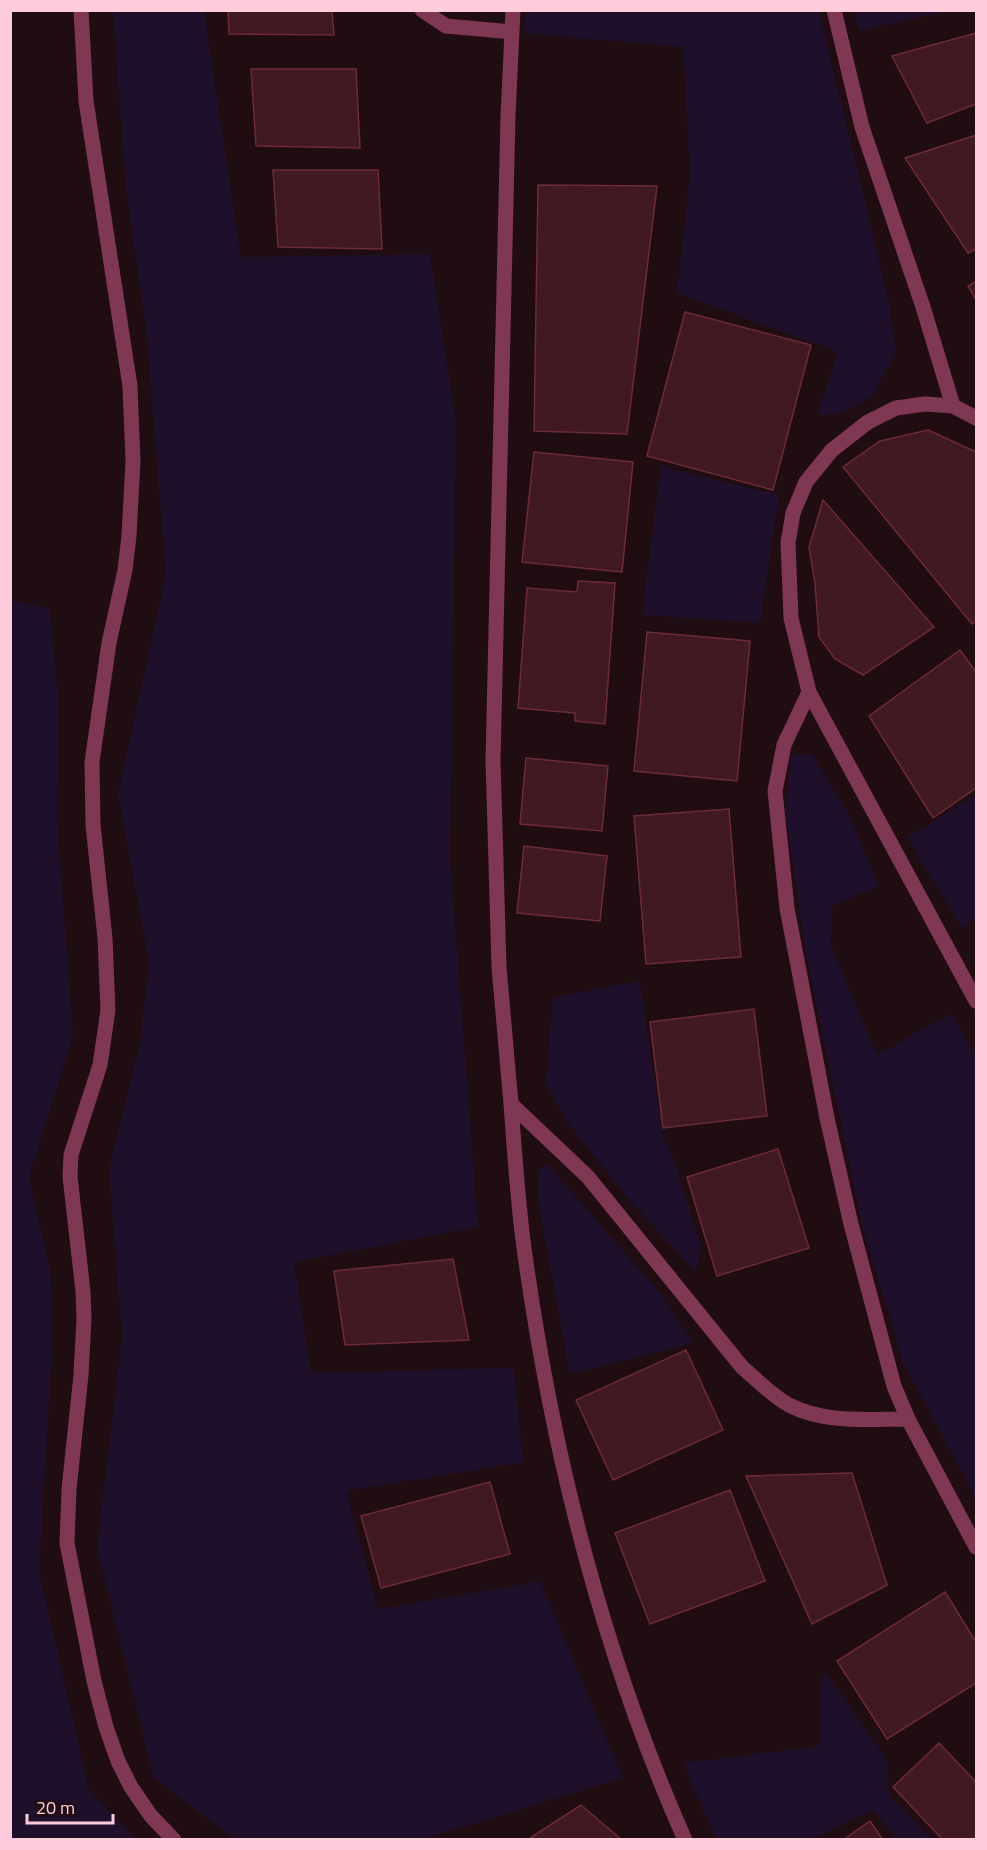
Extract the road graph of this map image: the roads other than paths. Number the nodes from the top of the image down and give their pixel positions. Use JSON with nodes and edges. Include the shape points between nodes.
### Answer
{"nodes":[{"id":1,"x":81,"y":10,"type":"edge"},
{"id":2,"x":422,"y":10,"type":"edge"},
{"id":3,"x":513,"y":10,"type":"edge"},
{"id":4,"x":834,"y":10,"type":"edge"},
{"id":5,"x":512,"y":33,"type":"junction"},
{"id":6,"x":953,"y":406,"type":"junction"},
{"id":7,"x":976,"y":418,"type":"edge"},
{"id":8,"x":809,"y":692,"type":"junction"},
{"id":9,"x":976,"y":1001,"type":"edge"},
{"id":10,"x":511,"y":1104,"type":"junction"},
{"id":11,"x":908,"y":1419,"type":"junction"},
{"id":12,"x":976,"y":1547,"type":"edge"},
{"id":13,"x":174,"y":1839,"type":"edge"},
{"id":14,"x":685,"y":1839,"type":"edge"}],
"edges":[{"from":1,"to":13,"type":"street","via":[[88,113],[128,368],[134,461],[128,547],[109,643],[93,762],[93,825],[108,1010],[100,1065],[71,1155],[84,1319],[67,1543],[94,1681],[118,1761],[151,1816]]},
{"from":2,"to":5,"type":"street","via":[[446,26]]},
{"from":3,"to":5,"type":"street"},
{"from":4,"to":6,"type":"street","via":[[862,127]]},
{"from":5,"to":10,"type":"street","via":[[493,760],[499,967]]},
{"from":6,"to":7,"type":"street"},
{"from":6,"to":8,"type":"street","via":[[896,408],[868,422],[832,450],[806,482],[793,513],[788,543],[791,618]]},
{"from":8,"to":9,"type":"street"},
{"from":8,"to":11,"type":"street","via":[[784,745],[774,791],[787,908],[851,1224],[894,1386]]},
{"from":10,"to":11,"type":"street","via":[[588,1178],[742,1367],[766,1389],[790,1405],[818,1416],[846,1420]]},
{"from":10,"to":14,"type":"street","via":[[525,1260],[558,1443],[581,1539],[619,1664]]},
{"from":11,"to":12,"type":"street"}]}
